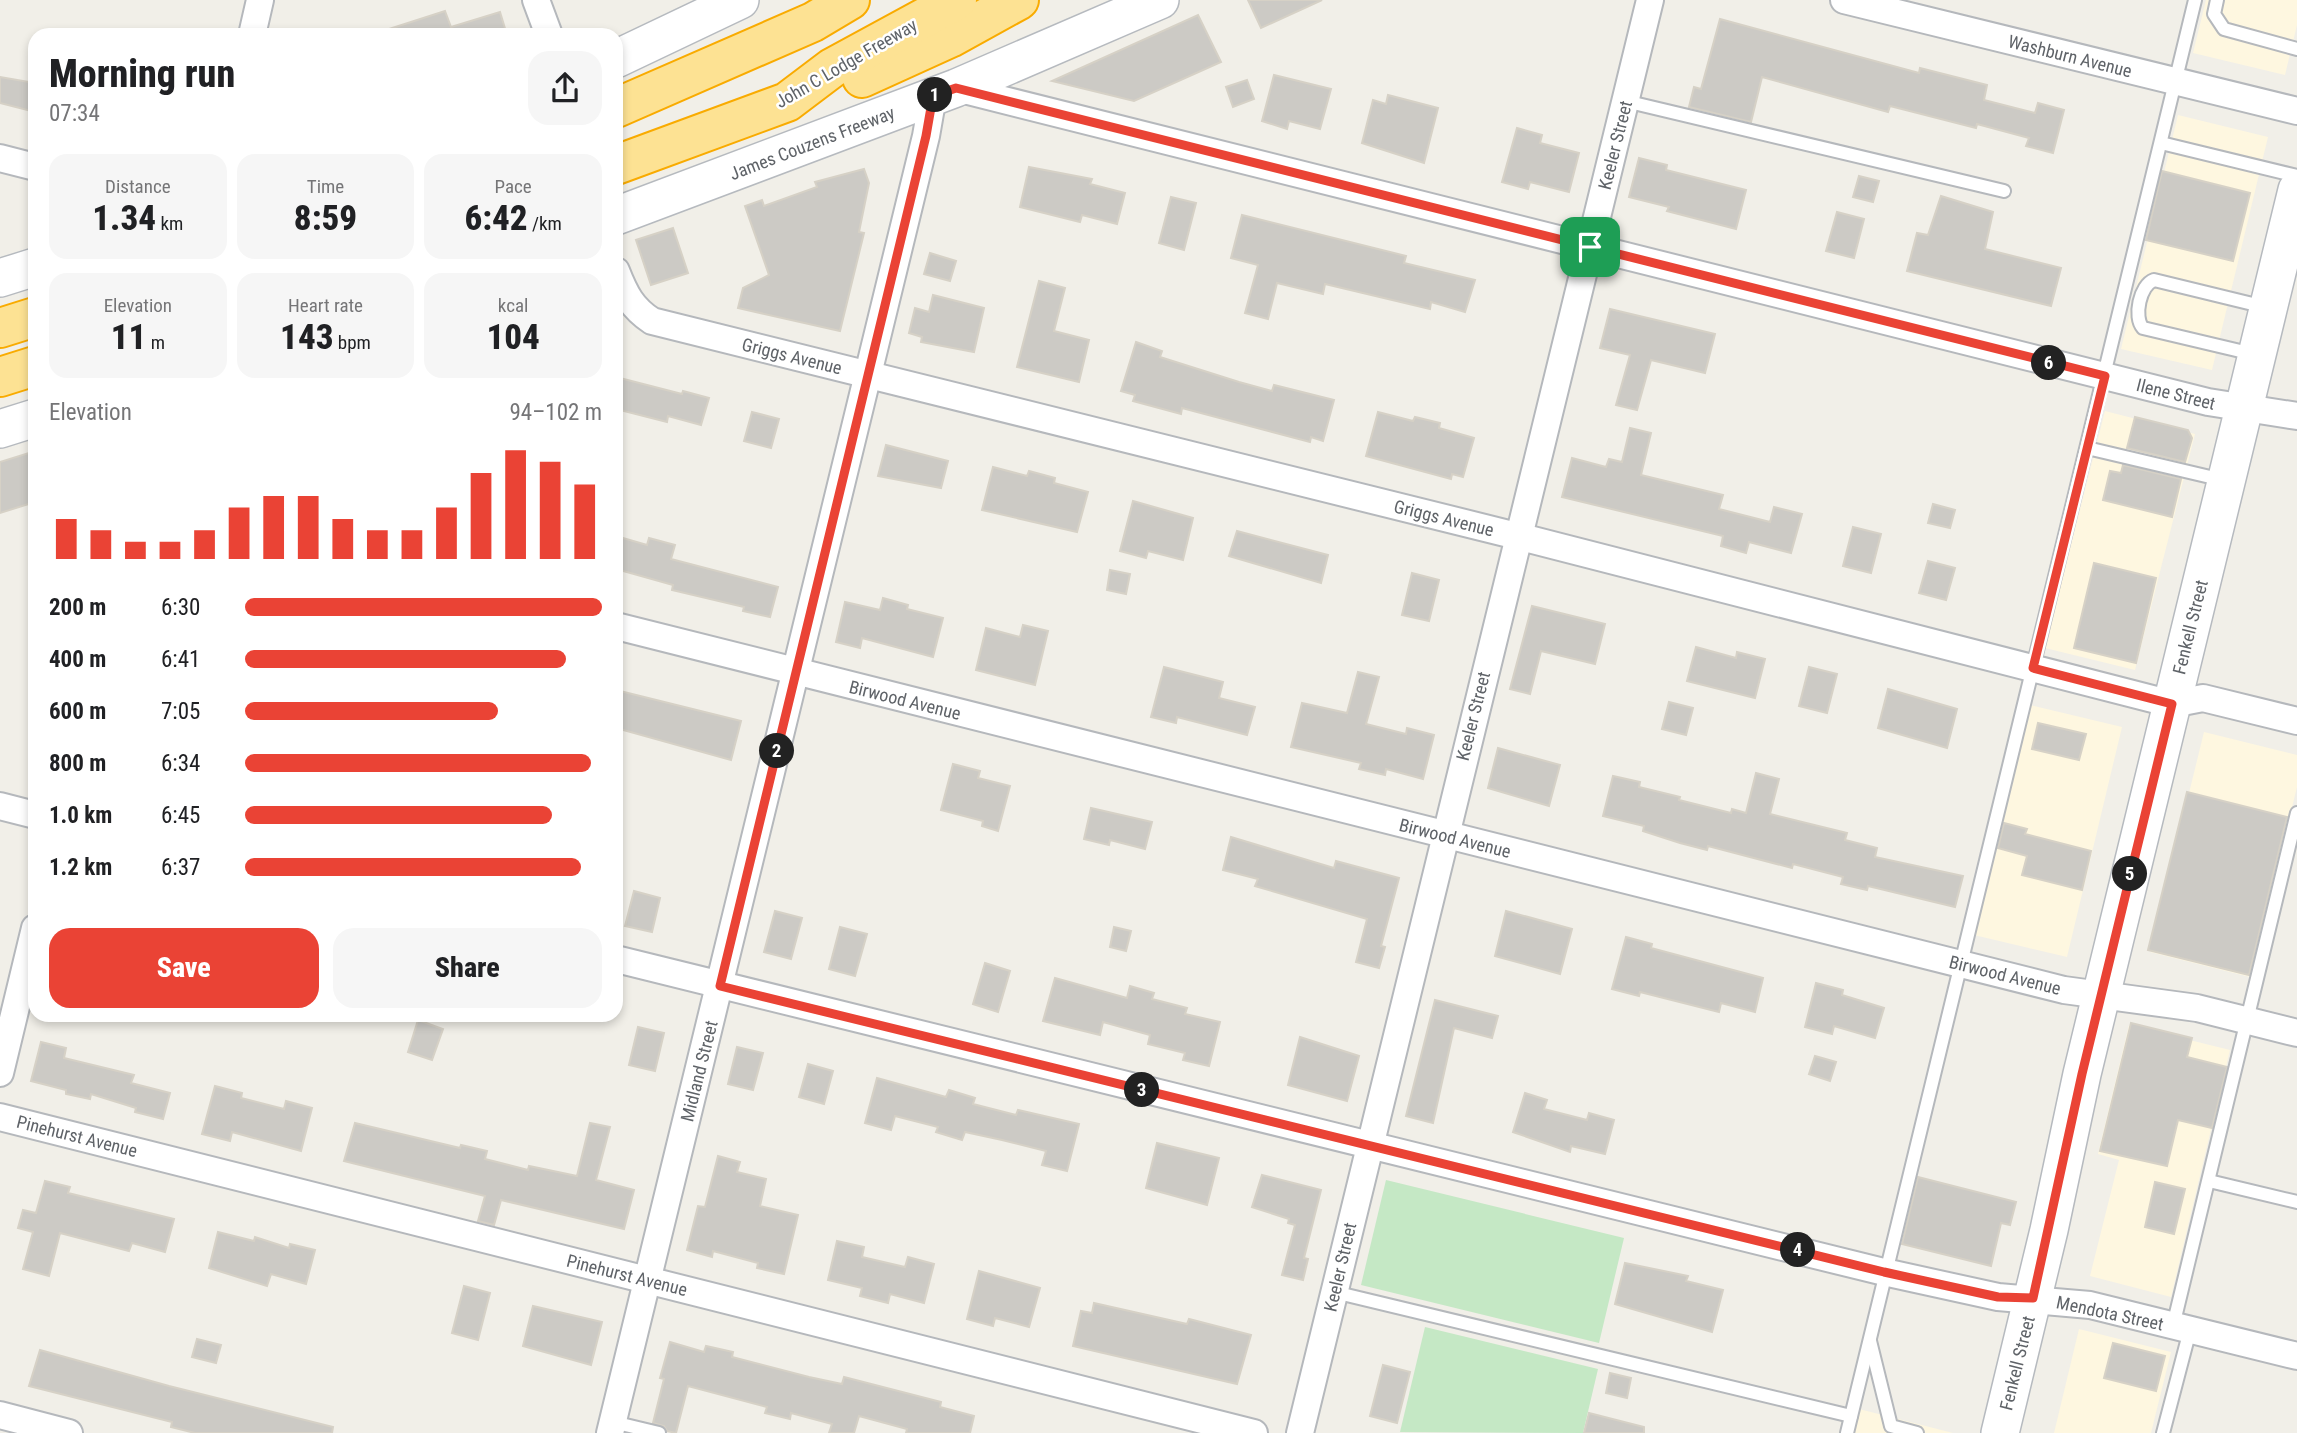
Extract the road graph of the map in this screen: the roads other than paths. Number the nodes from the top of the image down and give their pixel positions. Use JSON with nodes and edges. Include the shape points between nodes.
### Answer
{"nodes":[{"id":1,"x":260,"y":0,"type":"edge"},
{"id":2,"x":536,"y":0,"type":"edge"},
{"id":3,"x":740,"y":0,"type":"edge"},
{"id":4,"x":800,"y":0,"type":"edge"},
{"id":5,"x":850,"y":0,"type":"edge"},
{"id":6,"x":957,"y":0,"type":"edge"},
{"id":7,"x":1019,"y":0,"type":"edge"},
{"id":8,"x":1160,"y":0,"type":"edge"},
{"id":9,"x":1650,"y":0,"type":"edge"},
{"id":10,"x":1844,"y":0,"type":"edge"},
{"id":11,"x":2194,"y":0,"type":"edge"},
{"id":12,"x":2217,"y":0,"type":"edge"},
{"id":13,"x":254,"y":28,"type":"edge"},
{"id":14,"x":546,"y":28,"type":"edge"},
{"id":15,"x":761,"y":45,"type":"junction"},
{"id":16,"x":2297,"y":49,"type":"edge"},
{"id":17,"x":623,"y":56,"type":"edge"},
{"id":18,"x":2175,"y":83,"type":"junction"},
{"id":19,"x":945,"y":92,"type":"junction"},
{"id":20,"x":1625,"y":100,"type":"junction"},
{"id":21,"x":787,"y":102,"type":"junction"},
{"id":22,"x":623,"y":105,"type":"edge"},
{"id":23,"x":2297,"y":111,"type":"edge"},
{"id":24,"x":2161,"y":143,"type":"junction"},
{"id":25,"x":0,"y":158,"type":"edge"},
{"id":26,"x":623,"y":162,"type":"edge"},
{"id":27,"x":28,"y":165,"type":"edge"},
{"id":28,"x":2297,"y":176,"type":"edge"},
{"id":29,"x":2297,"y":190,"type":"edge"},
{"id":30,"x":2004,"y":191,"type":"dead end"},
{"id":31,"x":623,"y":213,"type":"edge"},
{"id":32,"x":1590,"y":247,"type":"junction"},
{"id":33,"x":28,"y":269,"type":"edge"},
{"id":34,"x":0,"y":278,"type":"edge"},
{"id":35,"x":623,"y":289,"type":"edge"},
{"id":36,"x":2268,"y":307,"type":"junction"},
{"id":37,"x":28,"y":319,"type":"edge"},
{"id":38,"x":0,"y":328,"type":"edge"},
{"id":39,"x":2257,"y":355,"type":"junction"},
{"id":40,"x":28,"y":368,"type":"edge"},
{"id":41,"x":2105,"y":376,"type":"junction"},
{"id":42,"x":0,"y":377,"type":"edge"},
{"id":43,"x":868,"y":377,"type":"junction"},
{"id":44,"x":2243,"y":410,"type":"junction"},
{"id":45,"x":2297,"y":416,"type":"edge"},
{"id":46,"x":28,"y":420,"type":"edge"},
{"id":47,"x":0,"y":429,"type":"edge"},
{"id":48,"x":2087,"y":448,"type":"junction"},
{"id":49,"x":2226,"y":481,"type":"junction"},
{"id":50,"x":1517,"y":536,"type":"junction"},
{"id":51,"x":623,"y":628,"type":"edge"},
{"id":52,"x":2033,"y":668,"type":"junction"},
{"id":53,"x":796,"y":672,"type":"junction"},
{"id":54,"x":2172,"y":704,"type":"junction"},
{"id":55,"x":2297,"y":721,"type":"edge"},
{"id":56,"x":0,"y":806,"type":"edge"},
{"id":57,"x":28,"y":813,"type":"edge"},
{"id":58,"x":2297,"y":813,"type":"edge"},
{"id":59,"x":1445,"y":836,"type":"junction"},
{"id":60,"x":28,"y":957,"type":"edge"},
{"id":61,"x":623,"y":961,"type":"edge"},
{"id":62,"x":1961,"y":964,"type":"junction"},
{"id":63,"x":720,"y":986,"type":"junction"},
{"id":64,"x":2101,"y":994,"type":"junction"},
{"id":65,"x":2248,"y":1021,"type":"junction"},
{"id":66,"x":2297,"y":1033,"type":"edge"},
{"id":67,"x":0,"y":1073,"type":"edge"},
{"id":68,"x":0,"y":1117,"type":"edge"},
{"id":69,"x":1368,"y":1145,"type":"junction"},
{"id":70,"x":2209,"y":1181,"type":"junction"},
{"id":71,"x":2297,"y":1202,"type":"edge"},
{"id":72,"x":1884,"y":1272,"type":"junction"},
{"id":73,"x":648,"y":1280,"type":"junction"},
{"id":74,"x":1334,"y":1292,"type":"junction"},
{"id":75,"x":2033,"y":1298,"type":"junction"},
{"id":76,"x":2182,"y":1328,"type":"junction"},
{"id":77,"x":1869,"y":1337,"type":"junction"},
{"id":78,"x":2297,"y":1356,"type":"edge"},
{"id":79,"x":0,"y":1415,"type":"edge"},
{"id":80,"x":1851,"y":1416,"type":"junction"},
{"id":81,"x":612,"y":1428,"type":"edge"},
{"id":82,"x":1889,"y":1430,"type":"edge"},
{"id":83,"x":69,"y":1433,"type":"edge"},
{"id":84,"x":659,"y":1433,"type":"edge"},
{"id":85,"x":1254,"y":1433,"type":"edge"},
{"id":86,"x":1300,"y":1433,"type":"edge"},
{"id":87,"x":1847,"y":1433,"type":"edge"},
{"id":88,"x":1917,"y":1433,"type":"edge"},
{"id":89,"x":2000,"y":1433,"type":"edge"},
{"id":90,"x":2164,"y":1433,"type":"edge"}],
"edges":[{"from":1,"to":13,"type":"street"},
{"from":2,"to":14,"type":"street"},
{"from":3,"to":17,"type":"street"},
{"from":4,"to":15,"type":"highway"},
{"from":5,"to":15,"type":"highway"},
{"from":6,"to":21,"type":"highway","name":"John C Lodge Freeway","via":[[832,68]]},
{"from":7,"to":21,"type":"highway","via":[[950,38],[836,90]]},
{"from":8,"to":19,"type":"street","name":"James Couzens Freeway"},
{"from":9,"to":20,"type":"street","name":"Keeler Street"},
{"from":10,"to":18,"type":"street","name":"Washburn Avenue"},
{"from":11,"to":18,"type":"lane"},
{"from":12,"to":16,"type":"lane","via":[[2214,14],[2224,29]]},
{"from":15,"to":22,"type":"highway"},
{"from":18,"to":23,"type":"street","name":"Washburn Avenue"},
{"from":18,"to":24,"type":"lane"},
{"from":19,"to":31,"type":"street","name":"James Couzens Freeway"},
{"from":19,"to":32,"type":"street","name":"Ilene Street"},
{"from":19,"to":43,"type":"street","name":"Midland Street","via":[[926,136]]},
{"from":20,"to":30,"type":"lane"},
{"from":20,"to":32,"type":"street","name":"Keeler Street"},
{"from":21,"to":26,"type":"highway","name":"John C Lodge Freeway"},
{"from":24,"to":28,"type":"lane"},
{"from":24,"to":41,"type":"lane"},
{"from":25,"to":27,"type":"street"},
{"from":29,"to":36,"type":"street","name":"Fenkell Street"},
{"from":32,"to":41,"type":"street","name":"Ilene Street"},
{"from":32,"to":50,"type":"street","name":"Keeler Street"},
{"from":33,"to":34,"type":"street"},
{"from":35,"to":43,"type":"street","name":"Griggs Avenue","via":[[638,312],[652,321]]},
{"from":36,"to":39,"type":"street","name":"Fenkell Street"},
{"from":36,"to":39,"type":"lane","via":[[2154,280],[2145,286],[2137,317],[2143,328]]},
{"from":37,"to":38,"type":"highway"},
{"from":39,"to":44,"type":"street","name":"Fenkell Street"},
{"from":40,"to":42,"type":"highway"},
{"from":41,"to":44,"type":"street","name":"Ilene Street"},
{"from":41,"to":48,"type":"lane"},
{"from":43,"to":50,"type":"street","name":"Griggs Avenue"},
{"from":43,"to":53,"type":"street","name":"Midland Street"},
{"from":44,"to":45,"type":"street","name":"Ilene Street"},
{"from":44,"to":49,"type":"street","name":"Fenkell Street"},
{"from":46,"to":47,"type":"street"},
{"from":48,"to":49,"type":"lane"},
{"from":48,"to":52,"type":"lane"},
{"from":49,"to":54,"type":"street","name":"Fenkell Street"},
{"from":50,"to":52,"type":"street","name":"Griggs Avenue"},
{"from":50,"to":59,"type":"street","name":"Keeler Street"},
{"from":51,"to":53,"type":"street","name":"Birwood Avenue"},
{"from":52,"to":54,"type":"street","name":"Griggs Avenue"},
{"from":52,"to":62,"type":"lane"},
{"from":53,"to":59,"type":"street","name":"Birwood Avenue"},
{"from":53,"to":63,"type":"street","name":"Midland Street"},
{"from":54,"to":55,"type":"street","name":"Griggs Avenue","via":[[2203,698]]},
{"from":54,"to":64,"type":"street","name":"Fenkell Street"},
{"from":56,"to":57,"type":"street"},
{"from":58,"to":65,"type":"lane"},
{"from":59,"to":62,"type":"street","name":"Birwood Avenue"},
{"from":59,"to":69,"type":"street","name":"Keeler Street"},
{"from":60,"to":67,"type":"street"},
{"from":61,"to":63,"type":"street","name":"Mendota Street"},
{"from":62,"to":64,"type":"street","name":"Birwood Avenue","via":[[2064,990]]},
{"from":62,"to":72,"type":"lane"},
{"from":63,"to":69,"type":"street","name":"Mendota Street"},
{"from":63,"to":73,"type":"street","name":"Midland Street"},
{"from":64,"to":65,"type":"street","name":"Birwood Avenue","via":[[2197,1008]]},
{"from":64,"to":75,"type":"street","name":"Fenkell Street"},
{"from":65,"to":66,"type":"street","name":"Birwood Avenue"},
{"from":65,"to":70,"type":"lane"},
{"from":68,"to":73,"type":"street","name":"Pinehurst Avenue"},
{"from":69,"to":72,"type":"street","name":"Mendota Street"},
{"from":69,"to":74,"type":"street","name":"Keeler Street"},
{"from":70,"to":71,"type":"lane"},
{"from":70,"to":76,"type":"lane"},
{"from":72,"to":75,"type":"street","name":"Mendota Street","via":[[1998,1297]]},
{"from":72,"to":77,"type":"lane"},
{"from":73,"to":81,"type":"street","name":"Midland Street"},
{"from":73,"to":85,"type":"street","name":"Pinehurst Avenue"},
{"from":74,"to":80,"type":"lane"},
{"from":74,"to":86,"type":"street","name":"Keeler Street"},
{"from":75,"to":76,"type":"street","name":"Mendota Street","via":[[2090,1305]]},
{"from":75,"to":89,"type":"street","name":"Fenkell Street"},
{"from":76,"to":78,"type":"street","name":"Mendota Street"},
{"from":76,"to":90,"type":"lane"},
{"from":77,"to":80,"type":"lane"},
{"from":77,"to":82,"type":"lane"},
{"from":79,"to":83,"type":"street"},
{"from":80,"to":87,"type":"lane"},
{"from":81,"to":84,"type":"lane"},
{"from":82,"to":88,"type":"lane"}]}
